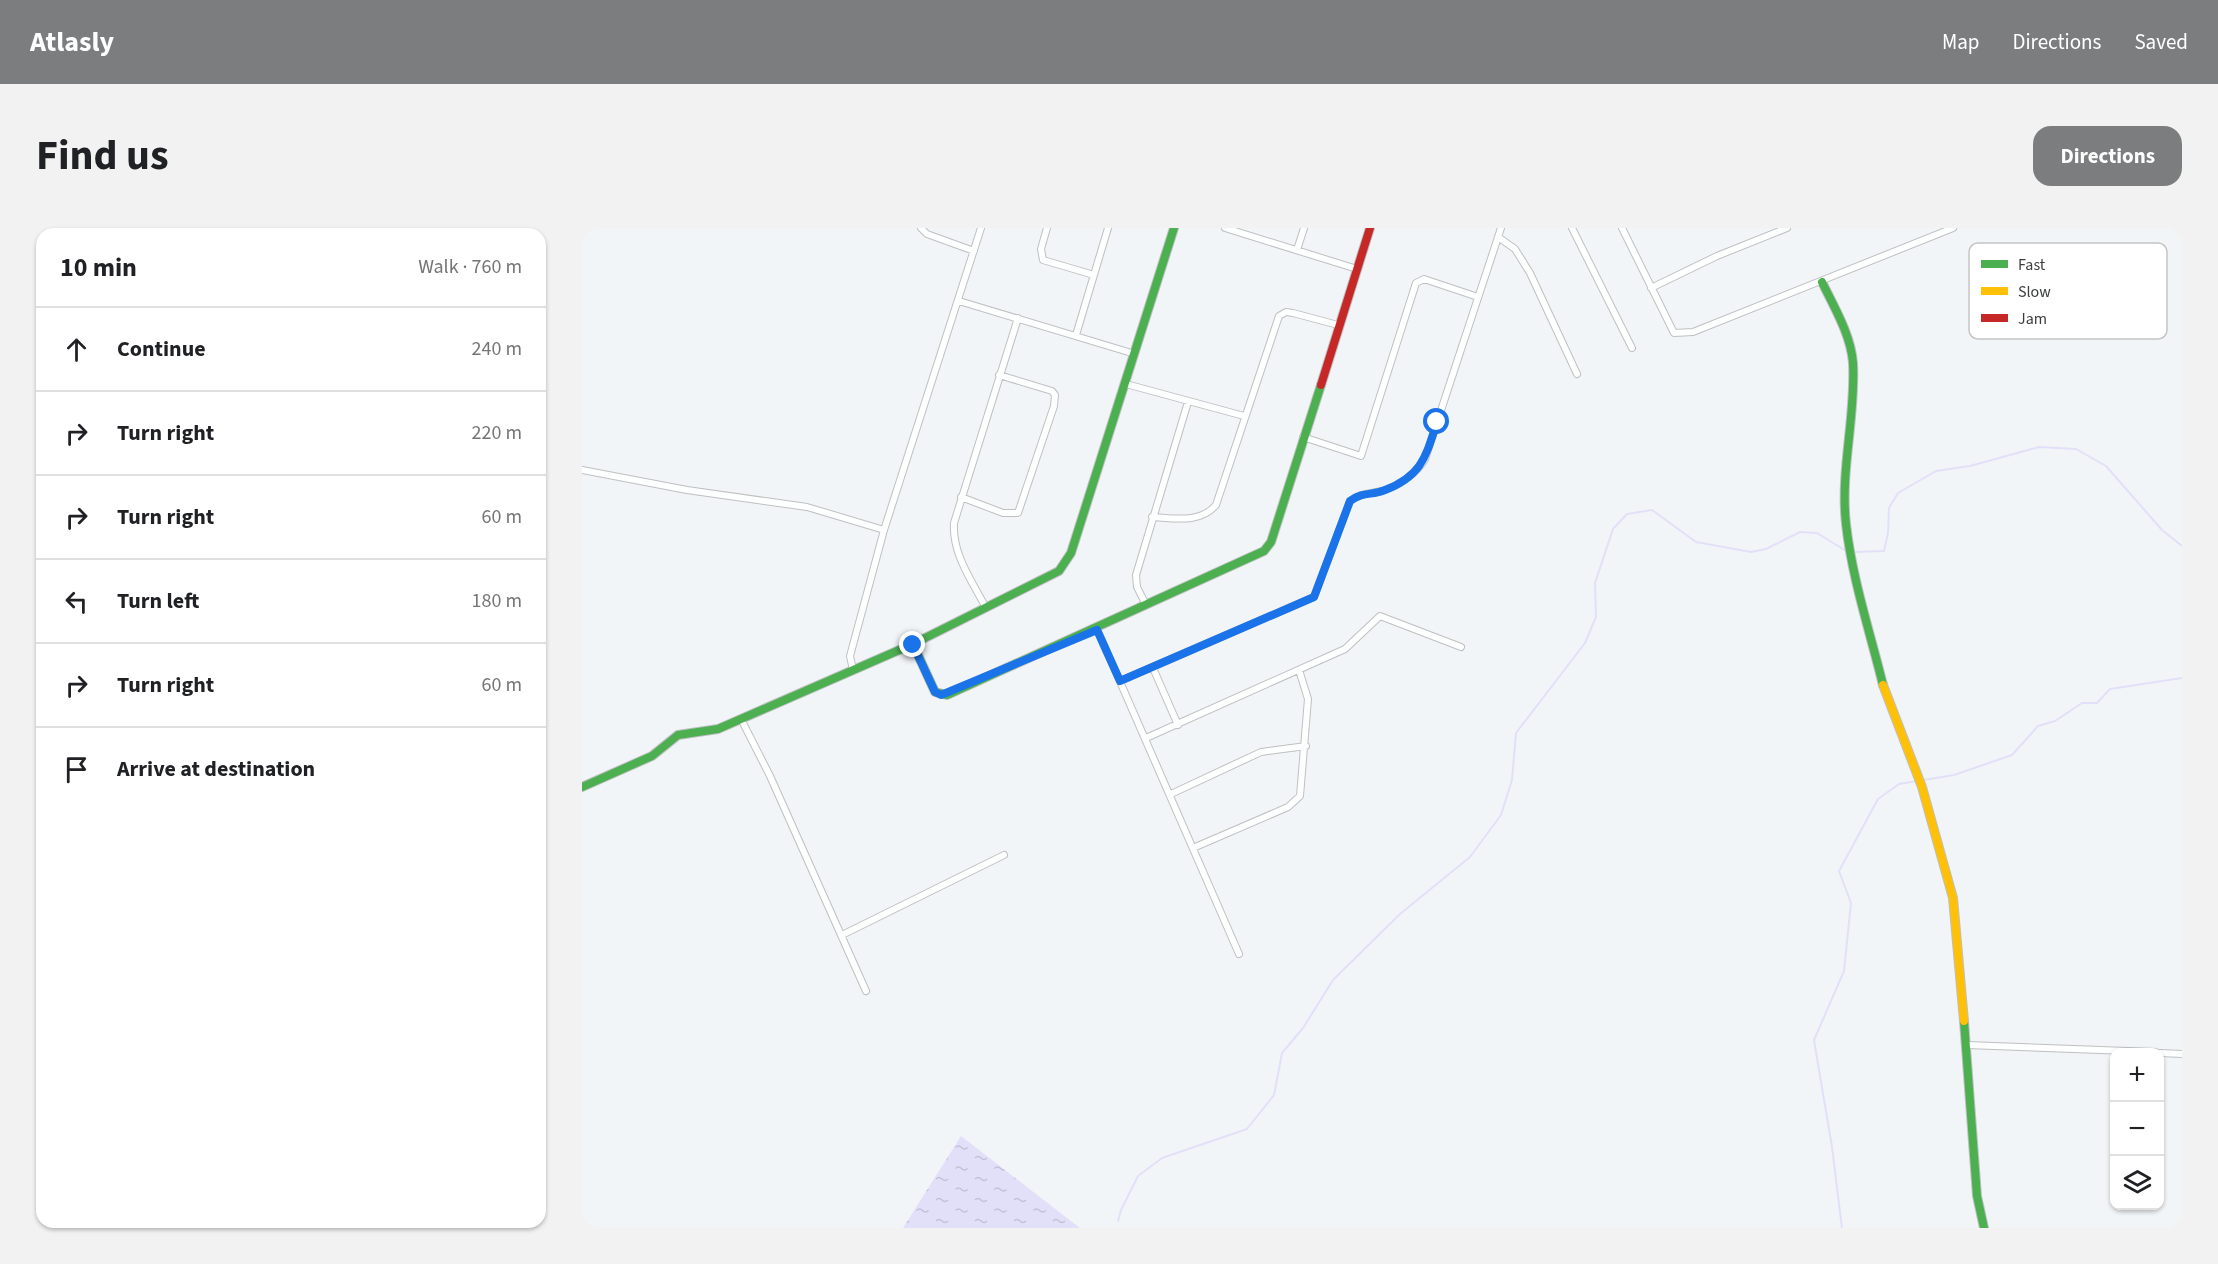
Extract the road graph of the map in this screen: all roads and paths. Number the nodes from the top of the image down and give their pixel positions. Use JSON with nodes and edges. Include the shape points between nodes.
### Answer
{"nodes":[{"id":1,"x":921,"y":228,"type":"edge"},
{"id":2,"x":981,"y":228,"type":"edge"},
{"id":3,"x":1047,"y":228,"type":"edge"},
{"id":4,"x":1108,"y":228,"type":"edge"},
{"id":5,"x":1174,"y":228,"type":"edge"},
{"id":6,"x":1225,"y":228,"type":"edge"},
{"id":7,"x":1304,"y":228,"type":"edge"},
{"id":8,"x":1370,"y":228,"type":"edge"},
{"id":9,"x":1501,"y":228,"type":"edge"},
{"id":10,"x":1572,"y":228,"type":"edge"},
{"id":11,"x":1622,"y":228,"type":"edge"},
{"id":12,"x":1787,"y":228,"type":"edge"},
{"id":13,"x":1953,"y":228,"type":"edge"},
{"id":14,"x":1242,"y":231,"type":"edge"},
{"id":15,"x":1498,"y":237,"type":"junction"},
{"id":16,"x":1297,"y":250,"type":"junction"},
{"id":17,"x":974,"y":251,"type":"junction"},
{"id":18,"x":1357,"y":269,"type":"junction"},
{"id":19,"x":1094,"y":275,"type":"junction"},
{"id":20,"x":1822,"y":282,"type":"junction"},
{"id":21,"x":1651,"y":288,"type":"junction"},
{"id":22,"x":1478,"y":297,"type":"junction"},
{"id":23,"x":959,"y":301,"type":"junction"},
{"id":24,"x":1018,"y":318,"type":"junction"},
{"id":25,"x":1338,"y":325,"type":"junction"},
{"id":26,"x":1076,"y":336,"type":"junction"},
{"id":27,"x":1632,"y":348,"type":"dead end"},
{"id":28,"x":1135,"y":354,"type":"junction"},
{"id":29,"x":1576,"y":374,"type":"dead end"},
{"id":30,"x":999,"y":375,"type":"junction"},
{"id":31,"x":1126,"y":384,"type":"junction"},
{"id":32,"x":1188,"y":402,"type":"junction"},
{"id":33,"x":1244,"y":416,"type":"junction"},
{"id":34,"x":1303,"y":437,"type":"junction"},
{"id":35,"x":582,"y":470,"type":"edge"},
{"id":36,"x":961,"y":497,"type":"junction"},
{"id":37,"x":1152,"y":517,"type":"junction"},
{"id":38,"x":884,"y":530,"type":"junction"},
{"id":39,"x":1146,"y":605,"type":"junction"},
{"id":40,"x":986,"y":608,"type":"junction"},
{"id":41,"x":1097,"y":630,"type":"junction"},
{"id":42,"x":913,"y":645,"type":"junction"},
{"id":43,"x":1461,"y":647,"type":"dead end"},
{"id":44,"x":1153,"y":668,"type":"junction"},
{"id":45,"x":853,"y":670,"type":"junction"},
{"id":46,"x":1299,"y":670,"type":"junction"},
{"id":47,"x":1120,"y":681,"type":"junction"},
{"id":48,"x":741,"y":719,"type":"junction"},
{"id":49,"x":1178,"y":725,"type":"junction"},
{"id":50,"x":1146,"y":738,"type":"junction"},
{"id":51,"x":1306,"y":746,"type":"junction"},
{"id":52,"x":582,"y":787,"type":"edge"},
{"id":53,"x":1171,"y":794,"type":"junction"},
{"id":54,"x":1193,"y":848,"type":"junction"},
{"id":55,"x":1004,"y":855,"type":"dead end"},
{"id":56,"x":842,"y":935,"type":"junction"},
{"id":57,"x":1239,"y":954,"type":"dead end"},
{"id":58,"x":866,"y":991,"type":"dead end"},
{"id":59,"x":1967,"y":1045,"type":"junction"},
{"id":60,"x":2110,"y":1051,"type":"edge"},
{"id":61,"x":2164,"y":1053,"type":"edge"},
{"id":62,"x":2182,"y":1054,"type":"edge"},
{"id":63,"x":1984,"y":1228,"type":"edge"}],
"edges":[{"from":1,"to":17,"type":"street","via":[[927,234]]},
{"from":2,"to":17,"type":"street"},
{"from":3,"to":19,"type":"street","via":[[1042,260]]},
{"from":4,"to":19,"type":"street"},
{"from":5,"to":28,"type":"street"},
{"from":6,"to":14,"type":"street"},
{"from":7,"to":16,"type":"street"},
{"from":8,"to":18,"type":"street"},
{"from":9,"to":15,"type":"street"},
{"from":10,"to":27,"type":"street"},
{"from":11,"to":21,"type":"street"},
{"from":12,"to":21,"type":"street"},
{"from":13,"to":20,"type":"street"},
{"from":14,"to":16,"type":"street"},
{"from":15,"to":22,"type":"street"},
{"from":15,"to":29,"type":"street","via":[[1515,249],[1530,273]]},
{"from":16,"to":18,"type":"street"},
{"from":17,"to":23,"type":"street"},
{"from":18,"to":25,"type":"street"},
{"from":19,"to":26,"type":"street"},
{"from":20,"to":21,"type":"street","via":[[1693,332],[1674,333]]},
{"from":20,"to":59,"type":"street","via":[[1844,329],[1853,362],[1845,492],[1846,524],[1856,577],[1884,688],[1922,787],[1953,898]]},
{"from":22,"to":34,"type":"street","via":[[1424,279],[1416,284],[1361,456]]},
{"from":22,"to":44,"type":"street","via":[[1425,459],[1420,468],[1385,490],[1360,493],[1350,501],[1314,597]]},
{"from":23,"to":24,"type":"street"},
{"from":23,"to":38,"type":"street"},
{"from":24,"to":26,"type":"street"},
{"from":24,"to":30,"type":"street"},
{"from":25,"to":33,"type":"street","via":[[1287,312],[1279,316]]},
{"from":25,"to":34,"type":"street"},
{"from":26,"to":28,"type":"street"},
{"from":28,"to":31,"type":"street"},
{"from":30,"to":36,"type":"street"},
{"from":30,"to":36,"type":"street","via":[[1052,390],[1054,406],[1018,513],[1003,513]]},
{"from":31,"to":32,"type":"street"},
{"from":31,"to":40,"type":"street","via":[[1067,561],[1059,571]]},
{"from":32,"to":33,"type":"street"},
{"from":32,"to":37,"type":"street"},
{"from":33,"to":37,"type":"street","via":[[1219,498],[1210,511],[1188,519]]},
{"from":34,"to":39,"type":"street","via":[[1264,552]]},
{"from":35,"to":38,"type":"street","via":[[807,507]]},
{"from":36,"to":40,"type":"street","via":[[954,522],[954,542]]},
{"from":37,"to":39,"type":"street","via":[[1136,579]]},
{"from":38,"to":45,"type":"street","via":[[850,657]]},
{"from":39,"to":41,"type":"street"},
{"from":40,"to":42,"type":"street"},
{"from":41,"to":42,"type":"street","via":[[944,695],[935,692]]},
{"from":41,"to":47,"type":"street"},
{"from":42,"to":45,"type":"street"},
{"from":43,"to":46,"type":"street","via":[[1380,616],[1345,649]]},
{"from":44,"to":47,"type":"street"},
{"from":44,"to":49,"type":"street"},
{"from":45,"to":48,"type":"street"},
{"from":46,"to":49,"type":"street"},
{"from":46,"to":51,"type":"street","via":[[1308,699]]},
{"from":47,"to":50,"type":"street"},
{"from":48,"to":52,"type":"street","via":[[718,729],[678,735],[652,756]]},
{"from":48,"to":56,"type":"street"},
{"from":49,"to":50,"type":"street"},
{"from":50,"to":53,"type":"street"},
{"from":51,"to":53,"type":"street","via":[[1261,752]]},
{"from":51,"to":54,"type":"street","via":[[1302,788],[1295,803]]},
{"from":53,"to":54,"type":"street"},
{"from":54,"to":57,"type":"street"},
{"from":55,"to":56,"type":"street"},
{"from":56,"to":58,"type":"street"},
{"from":59,"to":60,"type":"street"},
{"from":59,"to":63,"type":"street","via":[[1977,1196]]},
{"from":61,"to":62,"type":"street"}]}
